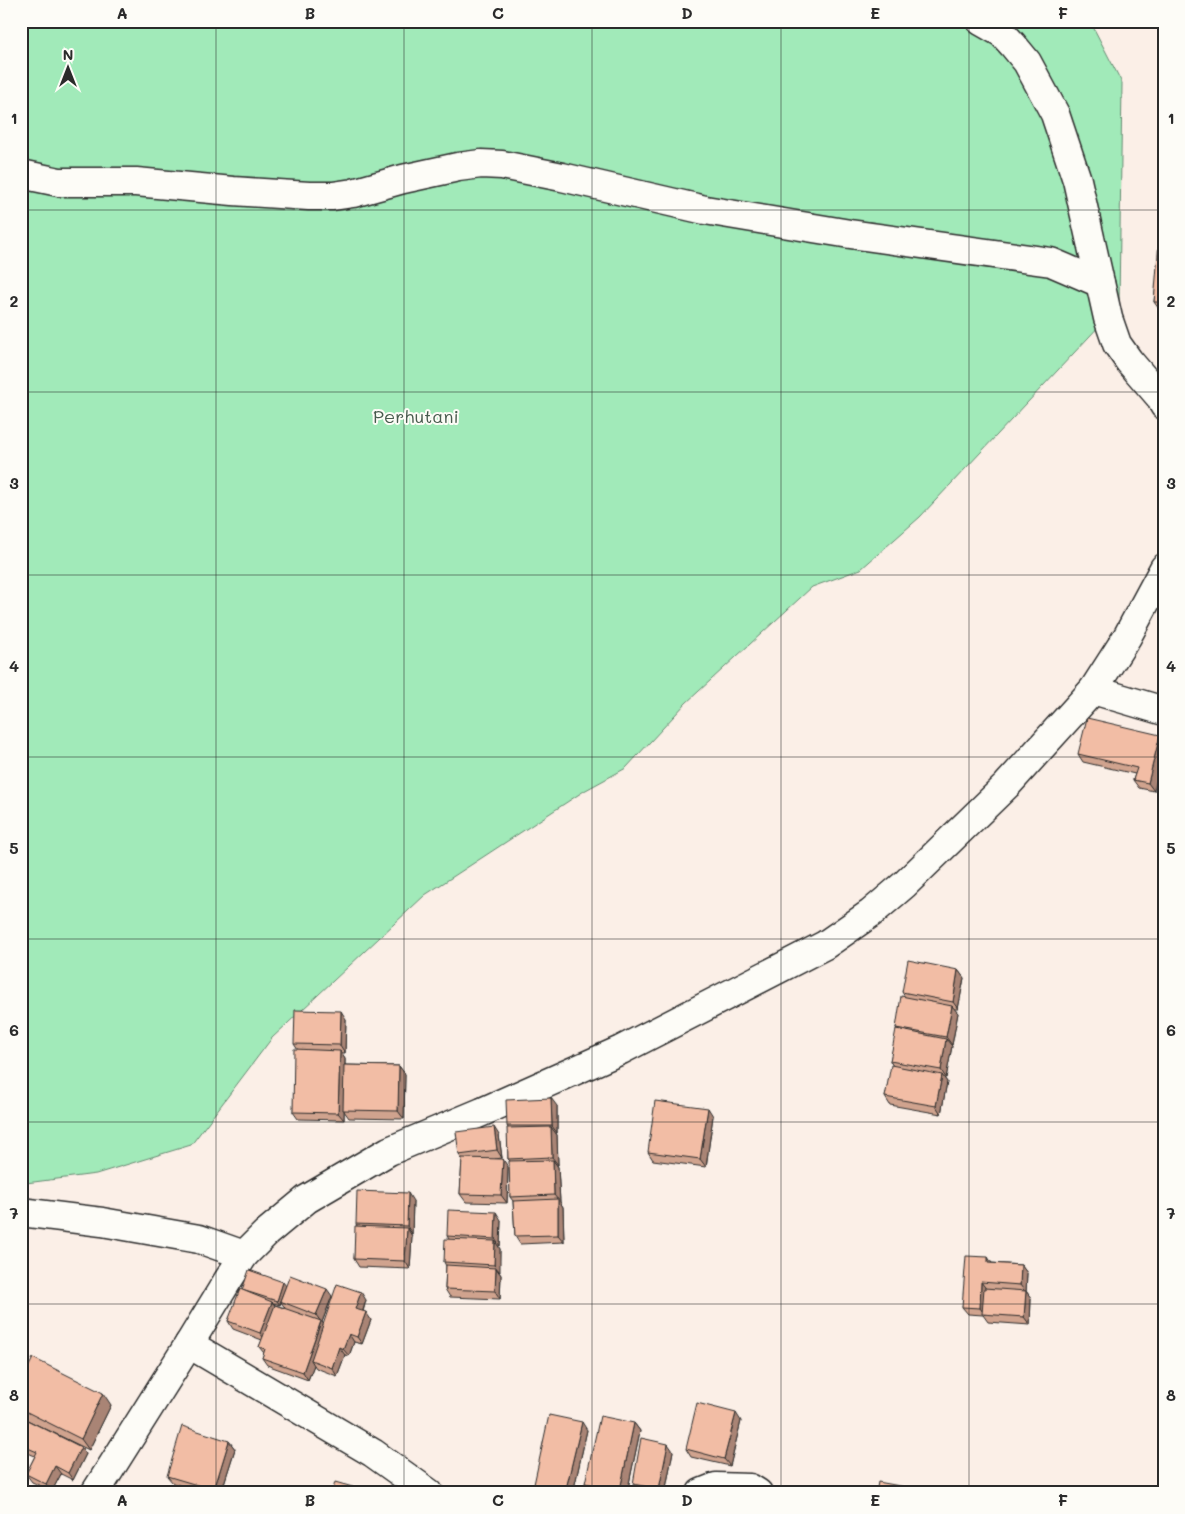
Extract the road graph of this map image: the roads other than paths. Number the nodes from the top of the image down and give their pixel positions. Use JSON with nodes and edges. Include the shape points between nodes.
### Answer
{"nodes":[{"id":1,"x":981,"y":21,"type":"edge"},
{"id":2,"x":21,"y":174,"type":"edge"},
{"id":3,"x":1100,"y":282,"type":"junction"},
{"id":4,"x":1164,"y":405,"type":"edge"},
{"id":5,"x":1164,"y":568,"type":"edge"},
{"id":6,"x":1093,"y":690,"type":"junction"},
{"id":7,"x":1164,"y":711,"type":"edge"},
{"id":8,"x":21,"y":1212,"type":"edge"},
{"id":9,"x":244,"y":1255,"type":"junction"},
{"id":10,"x":189,"y":1344,"type":"junction"},
{"id":11,"x":95,"y":1493,"type":"edge"},
{"id":12,"x":429,"y":1493,"type":"edge"},
{"id":13,"x":701,"y":1493,"type":"edge"},
{"id":14,"x":758,"y":1493,"type":"edge"}],
"edges":[{"from":1,"to":3,"type":"street","via":[[1002,33],[1014,45],[1055,114],[1077,180]]},
{"from":2,"to":3,"type":"street","via":[[59,182],[136,182],[317,196],[353,193],[458,167],[502,165],[705,210],[1051,262]]},
{"from":3,"to":4,"type":"street","via":[[1118,344]]},
{"from":5,"to":6,"type":"street","via":[[1127,637]]},
{"from":6,"to":7,"type":"street"},
{"from":6,"to":9,"type":"street","via":[[1007,785],[905,884],[872,913],[825,945],[621,1050],[389,1151],[307,1199]]},
{"from":8,"to":9,"type":"street","via":[[199,1239]]},
{"from":9,"to":10,"type":"street"},
{"from":10,"to":11,"type":"street"},
{"from":10,"to":12,"type":"street","via":[[373,1454]]},
{"from":13,"to":14,"type":"street","via":[[716,1486],[750,1488]]}]}
